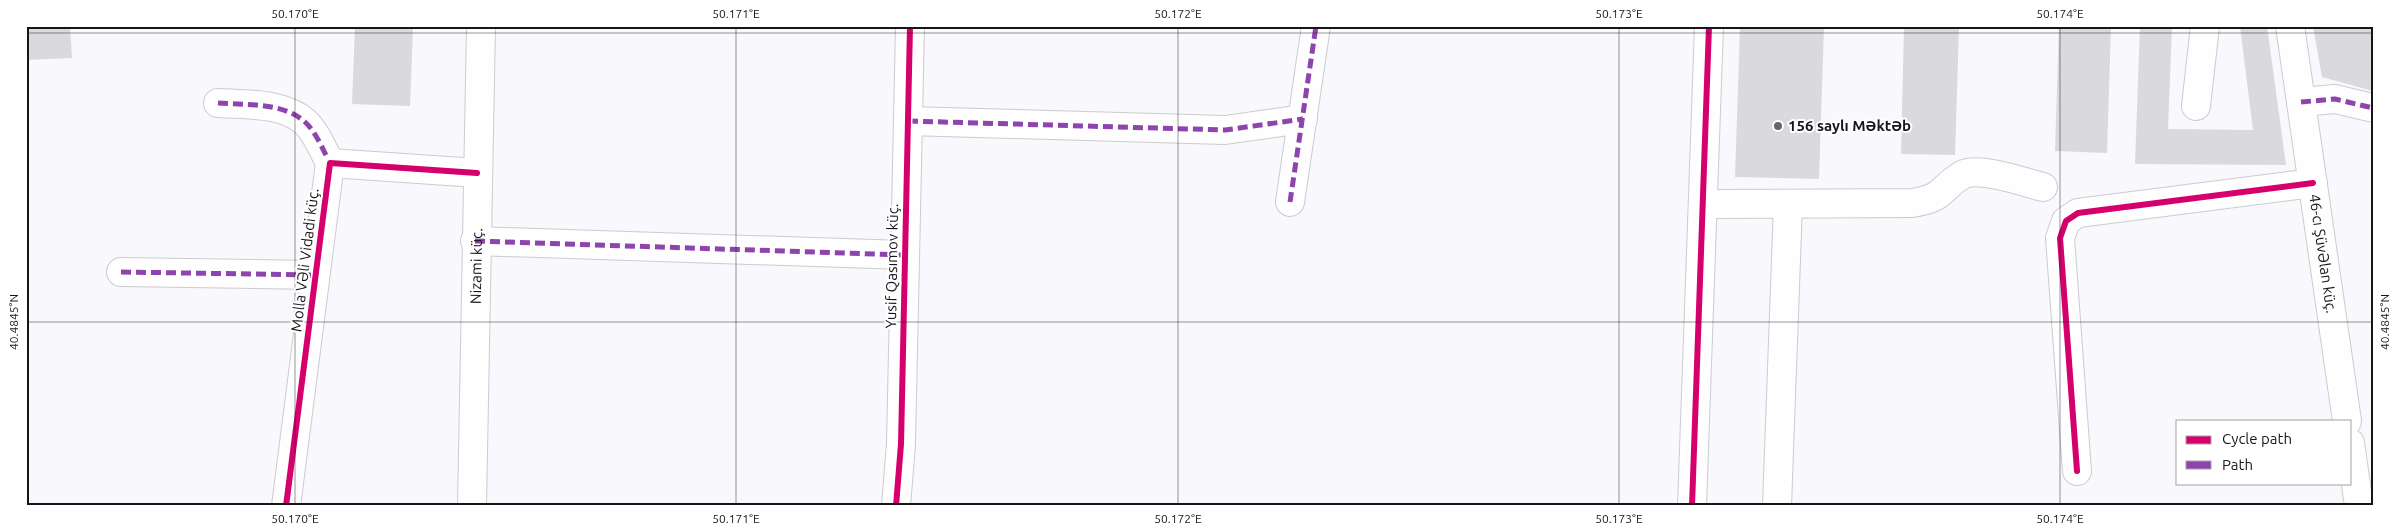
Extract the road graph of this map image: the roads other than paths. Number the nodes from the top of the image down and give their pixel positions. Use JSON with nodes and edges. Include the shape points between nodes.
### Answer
{"nodes":[{"id":1,"x":481,"y":26,"type":"edge"},
{"id":2,"x":910,"y":26,"type":"edge"},
{"id":3,"x":1316,"y":26,"type":"edge"},
{"id":4,"x":1709,"y":26,"type":"edge"},
{"id":5,"x":2205,"y":26,"type":"edge"},
{"id":6,"x":2290,"y":26,"type":"edge"},
{"id":7,"x":2301,"y":102,"type":"junction"},
{"id":8,"x":218,"y":103,"type":"dead end"},
{"id":9,"x":2196,"y":106,"type":"dead end"},
{"id":10,"x":2373,"y":108,"type":"edge"},
{"id":11,"x":1303,"y":119,"type":"junction"},
{"id":12,"x":908,"y":121,"type":"junction"},
{"id":13,"x":330,"y":163,"type":"junction"},
{"id":14,"x":477,"y":173,"type":"junction"},
{"id":15,"x":2312,"y":183,"type":"junction"},
{"id":16,"x":2043,"y":187,"type":"dead end"},
{"id":17,"x":1290,"y":202,"type":"dead end"},
{"id":18,"x":1703,"y":204,"type":"junction"},
{"id":19,"x":1788,"y":204,"type":"junction"},
{"id":20,"x":476,"y":241,"type":"junction"},
{"id":21,"x":905,"y":255,"type":"junction"},
{"id":22,"x":121,"y":272,"type":"dead end"},
{"id":23,"x":315,"y":275,"type":"junction"},
{"id":24,"x":2347,"y":420,"type":"edge"},
{"id":25,"x":2352,"y":457,"type":"edge"},
{"id":26,"x":2077,"y":471,"type":"dead end"},
{"id":27,"x":286,"y":506,"type":"edge"},
{"id":28,"x":472,"y":506,"type":"edge"},
{"id":29,"x":896,"y":506,"type":"edge"},
{"id":30,"x":1692,"y":506,"type":"edge"},
{"id":31,"x":1777,"y":506,"type":"edge"},
{"id":32,"x":2359,"y":506,"type":"edge"}],
"edges":[{"from":1,"to":14,"type":"street","name":"Nizami küç."},
{"from":2,"to":12,"type":"street","name":"Yusif Qasımov küç."},
{"from":3,"to":11,"type":"street"},
{"from":4,"to":18,"type":"street"},
{"from":5,"to":9,"type":"street"},
{"from":6,"to":7,"type":"street","name":"46-cı Şüvəlan küç."},
{"from":7,"to":10,"type":"street","via":[[2335,99]]},
{"from":7,"to":15,"type":"street","name":"46-cı Şüvəlan küç."},
{"from":8,"to":13,"type":"street","via":[[275,108],[306,122]]},
{"from":11,"to":12,"type":"street","via":[[1224,130]]},
{"from":11,"to":17,"type":"street"},
{"from":12,"to":21,"type":"street","name":"Yusif Qasımov küç."},
{"from":13,"to":14,"type":"street"},
{"from":13,"to":23,"type":"street","name":"Molla Vəli Vidadi küç."},
{"from":14,"to":20,"type":"street","name":"Nizami küç."},
{"from":15,"to":24,"type":"street","name":"46-cı Şüvəlan küç."},
{"from":15,"to":26,"type":"street","via":[[2078,213],[2066,221],[2060,238]]},
{"from":16,"to":19,"type":"street","via":[[1973,172],[1962,176],[1930,200]]},
{"from":18,"to":19,"type":"street"},
{"from":18,"to":30,"type":"street"},
{"from":19,"to":31,"type":"street"},
{"from":20,"to":21,"type":"street"},
{"from":20,"to":28,"type":"street","name":"Nizami küç."},
{"from":21,"to":29,"type":"street","name":"Yusif Qasımov küç.","via":[[901,444]]},
{"from":22,"to":23,"type":"street"},
{"from":23,"to":27,"type":"street","name":"Molla Vəli Vidadi küç."},
{"from":25,"to":32,"type":"street"}]}
